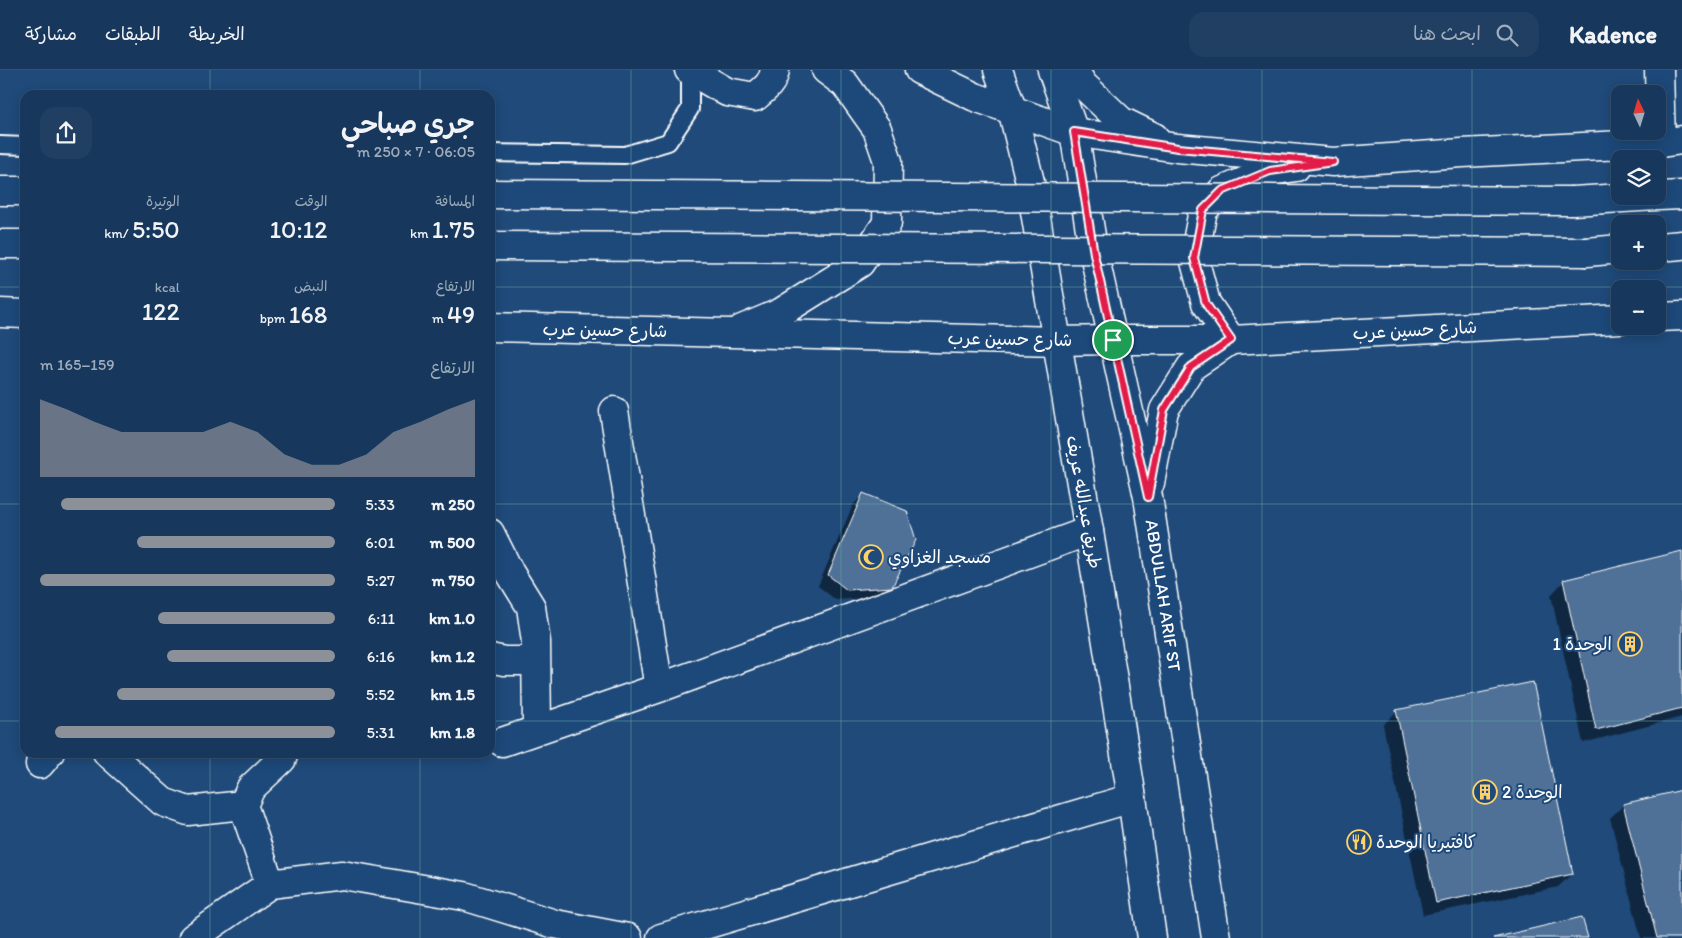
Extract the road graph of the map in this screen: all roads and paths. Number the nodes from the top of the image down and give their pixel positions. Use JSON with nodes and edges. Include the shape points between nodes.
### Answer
{"nodes":[{"id":1,"x":690,"y":70,"type":"edge"},
{"id":2,"x":775,"y":70,"type":"edge"},
{"id":3,"x":826,"y":70,"type":"edge"},
{"id":4,"x":919,"y":70,"type":"edge"},
{"id":5,"x":998,"y":70,"type":"edge"},
{"id":6,"x":1052,"y":70,"type":"edge"},
{"id":7,"x":1074,"y":70,"type":"edge"},
{"id":8,"x":1659,"y":70,"type":"edge"},
{"id":9,"x":1012,"y":109,"type":"junction"},
{"id":10,"x":1074,"y":132,"type":"junction"},
{"id":11,"x":1672,"y":142,"type":"edge"},
{"id":12,"x":0,"y":145,"type":"edge"},
{"id":13,"x":20,"y":146,"type":"edge"},
{"id":14,"x":1178,"y":148,"type":"junction"},
{"id":15,"x":495,"y":153,"type":"edge"},
{"id":16,"x":1333,"y":162,"type":"junction"},
{"id":17,"x":0,"y":191,"type":"edge"},
{"id":18,"x":20,"y":191,"type":"edge"},
{"id":19,"x":495,"y":194,"type":"edge"},
{"id":20,"x":1682,"y":195,"type":"edge"},
{"id":21,"x":1666,"y":196,"type":"edge"},
{"id":22,"x":1611,"y":199,"type":"edge"},
{"id":23,"x":0,"y":244,"type":"edge"},
{"id":24,"x":20,"y":244,"type":"edge"},
{"id":25,"x":1682,"y":245,"type":"edge"},
{"id":26,"x":495,"y":246,"type":"edge"},
{"id":27,"x":1666,"y":246,"type":"edge"},
{"id":28,"x":1611,"y":250,"type":"edge"},
{"id":29,"x":0,"y":314,"type":"edge"},
{"id":30,"x":20,"y":314,"type":"edge"},
{"id":31,"x":1682,"y":316,"type":"edge"},
{"id":32,"x":1666,"y":317,"type":"edge"},
{"id":33,"x":1611,"y":319,"type":"edge"},
{"id":34,"x":495,"y":327,"type":"edge"},
{"id":35,"x":731,"y":333,"type":"junction"},
{"id":36,"x":1113,"y":340,"type":"junction"},
{"id":37,"x":1231,"y":340,"type":"junction"},
{"id":38,"x":1056,"y":341,"type":"junction"},
{"id":39,"x":614,"y":411,"type":"dead end"},
{"id":40,"x":1148,"y":497,"type":"junction"},
{"id":41,"x":1089,"y":531,"type":"junction"},
{"id":42,"x":495,"y":543,"type":"edge"},
{"id":43,"x":495,"y":659,"type":"edge"},
{"id":44,"x":536,"y":661,"type":"junction"},
{"id":45,"x":659,"y":688,"type":"junction"},
{"id":46,"x":537,"y":730,"type":"junction"},
{"id":47,"x":502,"y":742,"type":"dead end"},
{"id":48,"x":114,"y":758,"type":"edge"},
{"id":49,"x":282,"y":758,"type":"edge"},
{"id":50,"x":1132,"y":798,"type":"junction"},
{"id":51,"x":243,"y":804,"type":"junction"},
{"id":52,"x":270,"y":884,"type":"junction"},
{"id":53,"x":193,"y":938,"type":"edge"},
{"id":54,"x":628,"y":938,"type":"edge"},
{"id":55,"x":661,"y":938,"type":"edge"},
{"id":56,"x":1152,"y":938,"type":"edge"},
{"id":57,"x":1216,"y":938,"type":"edge"}],
"edges":[{"from":1,"to":2,"type":"main road","via":[[726,92],[754,97],[768,87]]},
{"from":1,"to":15,"type":"lane","via":[[690,109],[668,142],[626,155]]},
{"from":3,"to":35,"type":"main road","via":[[845,84],[877,129],[888,161],[887,223],[860,263],[780,313]]},
{"from":4,"to":9,"type":"main road","via":[[975,97]]},
{"from":5,"to":9,"type":"main road","name":"طريق عبدالله عريف"},
{"from":6,"to":10,"type":"main road"},
{"from":7,"to":14,"type":"main road","via":[[1083,85],[1122,121]]},
{"from":8,"to":11,"type":"main road"},
{"from":9,"to":10,"type":"main road"},
{"from":9,"to":38,"type":"main road","name":"طريق عبدالله عريف","via":[[1030,182]]},
{"from":10,"to":14,"type":"main road"},
{"from":10,"to":36,"type":"main road","name":"ABDULLAH ARIF ST","via":[[1094,254]]},
{"from":11,"to":16,"type":"main road"},
{"from":12,"to":13,"type":"lane"},
{"from":14,"to":16,"type":"main road"},
{"from":16,"to":37,"type":"main road","via":[[1270,171],[1222,191],[1203,210],[1194,258],[1206,304]]},
{"from":17,"to":18,"type":"main road"},
{"from":19,"to":22,"type":"main road","bridge":true},
{"from":20,"to":21,"type":"main road"},
{"from":23,"to":24,"type":"main road"},
{"from":25,"to":27,"type":"main road"},
{"from":26,"to":28,"type":"main road","bridge":true},
{"from":29,"to":30,"type":"main road"},
{"from":31,"to":32,"type":"main road"},
{"from":33,"to":37,"type":"main road","name":"شارع حسين عرب"},
{"from":34,"to":35,"type":"main road","name":"شارع حسين عرب"},
{"from":35,"to":38,"type":"main road","name":"شارع حسين عرب"},
{"from":36,"to":37,"type":"main road","name":"شارع حسين عرب"},
{"from":36,"to":38,"type":"main road","name":"شارع حسين عرب"},
{"from":36,"to":40,"type":"main road","name":"ABDULLAH ARIF ST"},
{"from":37,"to":40,"type":"main road","via":[[1191,367],[1164,410]]},
{"from":38,"to":41,"type":"main road","name":"طريق عبدالله عريف"},
{"from":39,"to":45,"type":"main road"},
{"from":40,"to":57,"type":"main road","name":"ABDULLAH ARIF ST"},
{"from":41,"to":45,"type":"main road"},
{"from":41,"to":50,"type":"main road","name":"طريق عبدالله عريف"},
{"from":42,"to":44,"type":"main road","via":[[531,607]]},
{"from":43,"to":44,"type":"main road"},
{"from":44,"to":46,"type":"main road"},
{"from":45,"to":46,"type":"main road"},
{"from":46,"to":47,"type":"main road"},
{"from":48,"to":51,"type":"main road","via":[[163,802],[188,811]]},
{"from":49,"to":51,"type":"main road","via":[[251,788]]},
{"from":50,"to":55,"type":"main road"},
{"from":50,"to":56,"type":"main road","name":"طريق عبدالله عريف"},
{"from":51,"to":52,"type":"main road"},
{"from":52,"to":53,"type":"main road"},
{"from":52,"to":54,"type":"main road","via":[[342,875],[464,896],[555,924]]}]}
